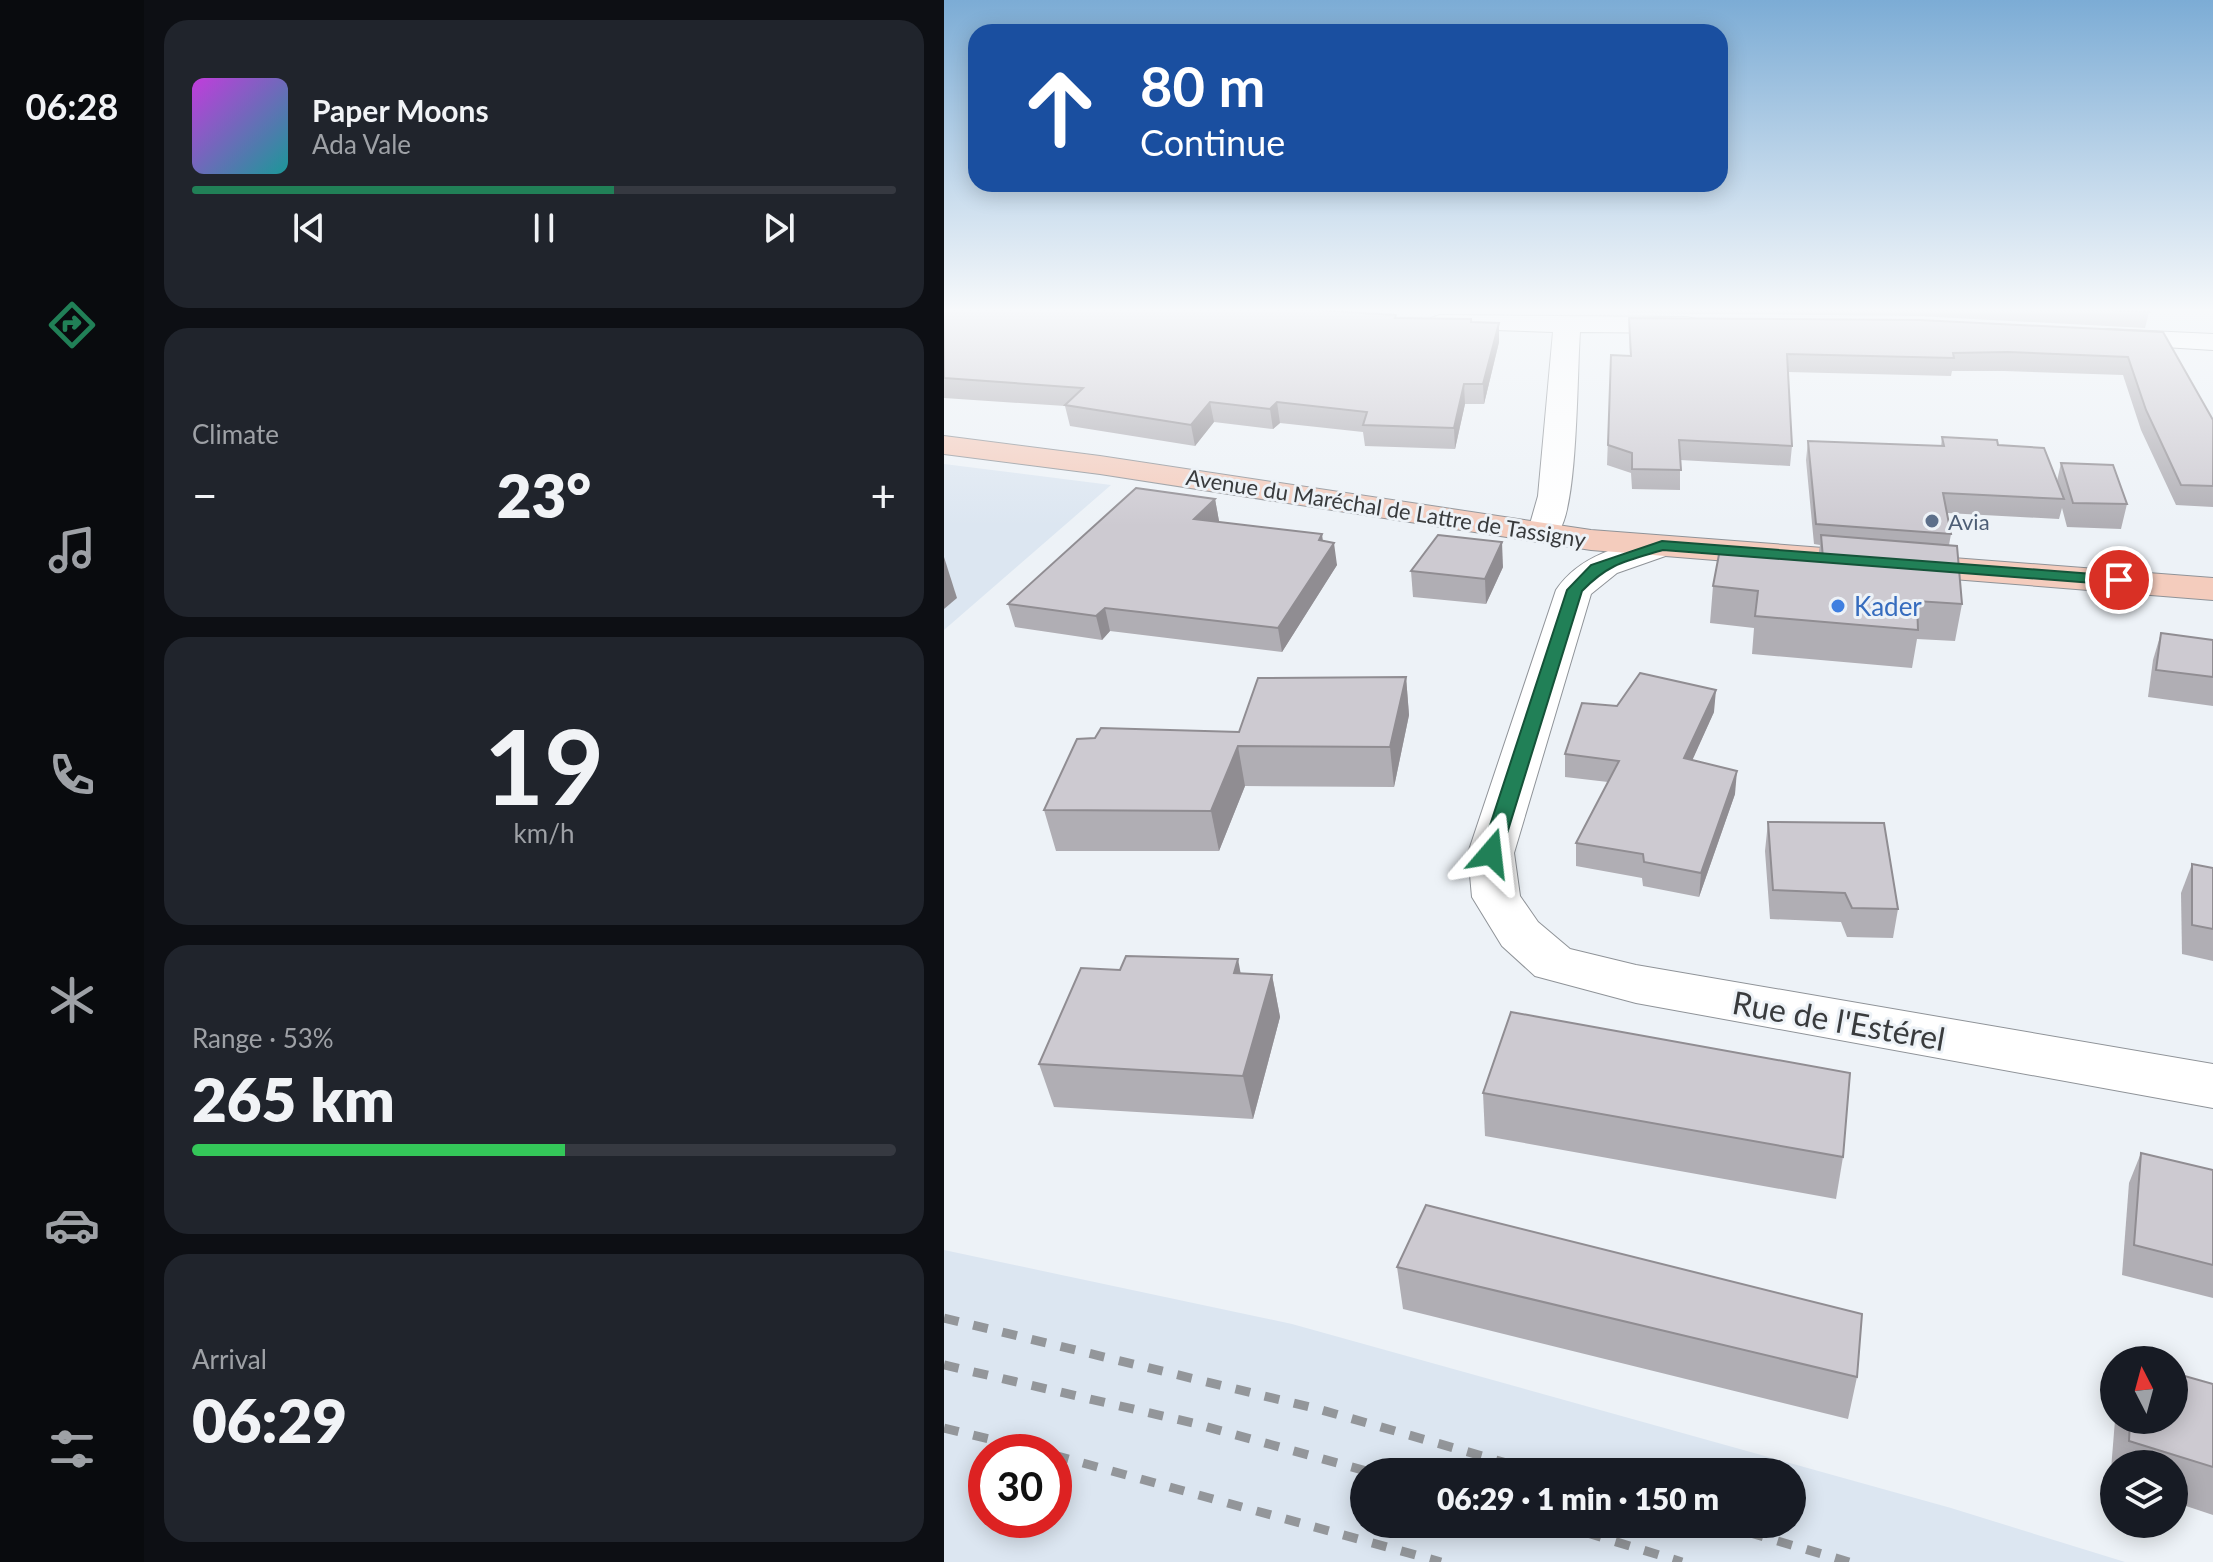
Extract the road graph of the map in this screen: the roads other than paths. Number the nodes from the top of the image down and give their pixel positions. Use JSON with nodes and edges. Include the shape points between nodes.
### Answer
{"nodes":[{"id":1,"x":1563,"y":381,"type":"edge"},
{"id":2,"x":944,"y":436,"type":"edge"},
{"id":3,"x":944,"y":445,"type":"edge"},
{"id":4,"x":1541,"y":528,"type":"junction"},
{"id":5,"x":1662,"y":546,"type":"junction"},
{"id":6,"x":2213,"y":576,"type":"edge"},
{"id":7,"x":2213,"y":589,"type":"edge"},
{"id":8,"x":1574,"y":590,"type":"junction"},
{"id":9,"x":2213,"y":1086,"type":"edge"}],
"edges":[{"from":1,"to":4,"type":"street","via":[[1554,496]]},
{"from":2,"to":4,"type":"main road","name":"Avenue du Maréchal de Lattre de Tassigny"},
{"from":3,"to":4,"type":"main road","name":"Avenue du Maréchal de Lattre de Tassigny"},
{"from":4,"to":5,"type":"main road","name":"Avenue du Maréchal de Lattre de Tassigny"},
{"from":4,"to":6,"type":"main road","name":"Avenue du Maréchal de Lattre de Tassigny"},
{"from":4,"to":8,"type":"street","via":[[1569,568]]},
{"from":5,"to":7,"type":"main road","name":"Avenue du Maréchal de Lattre de Tassigny"},
{"from":5,"to":8,"type":"street","via":[[1596,568]]},
{"from":8,"to":9,"type":"street","name":"Rue de l'Estérel","via":[[1491,853],[1496,897],[1520,934],[1553,963],[1636,984]]}]}
